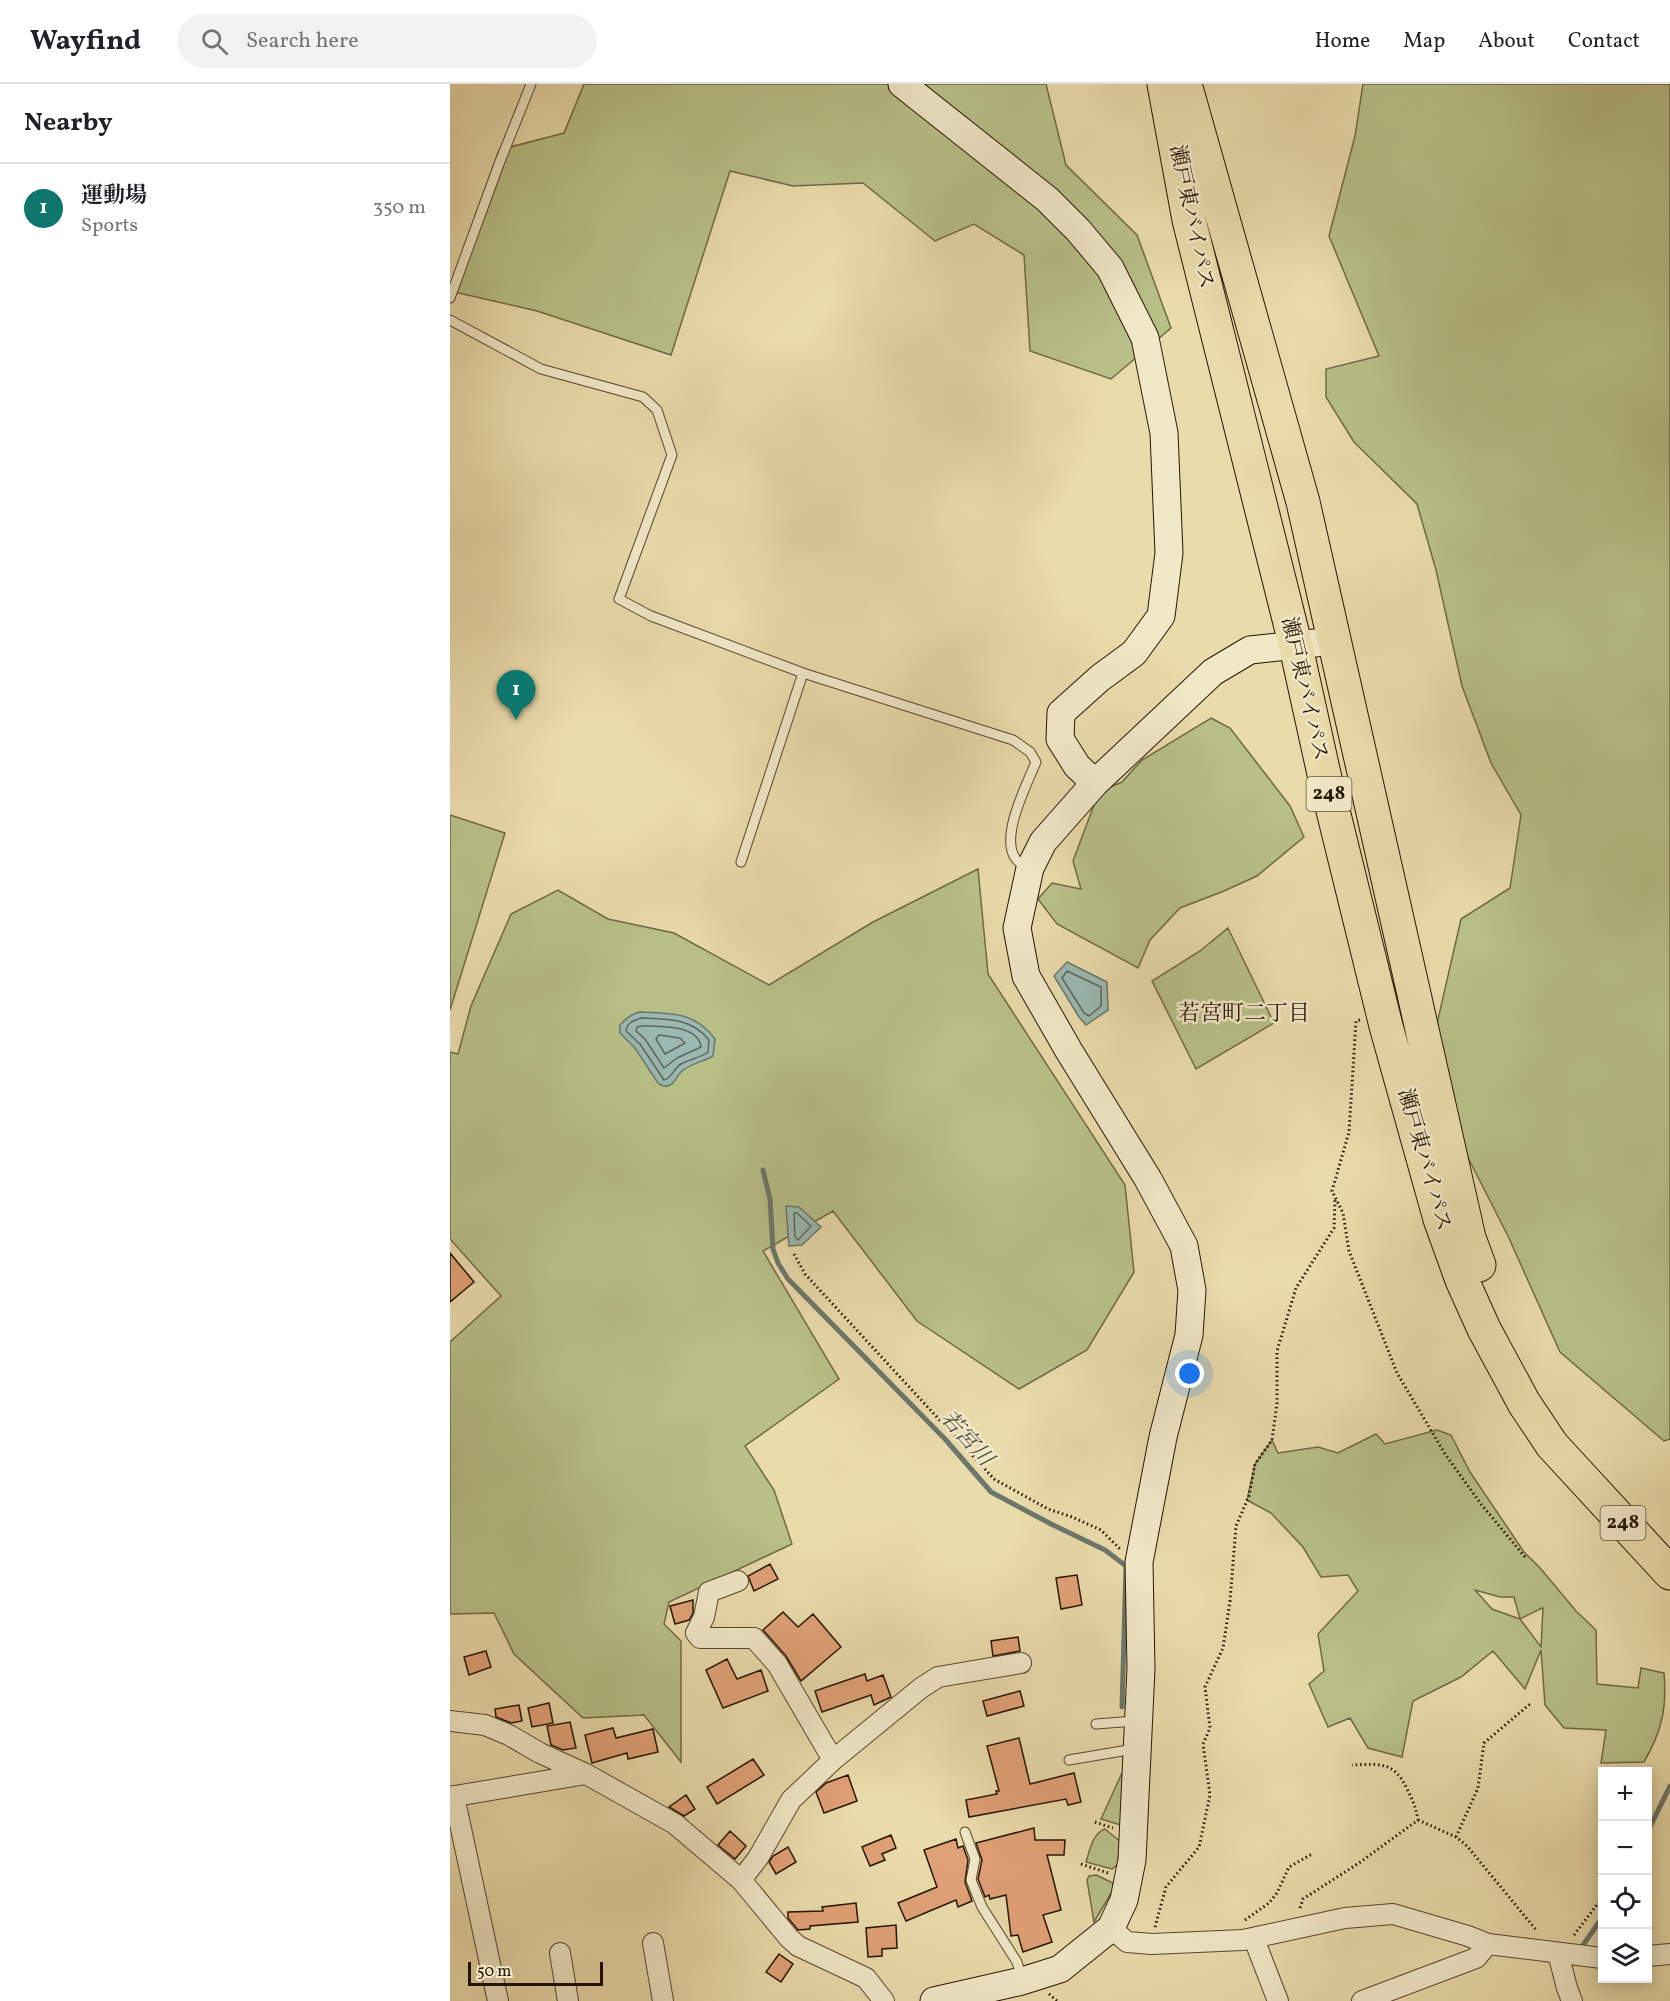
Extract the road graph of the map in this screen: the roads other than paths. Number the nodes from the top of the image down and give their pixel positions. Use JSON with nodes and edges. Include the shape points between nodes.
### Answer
{"nodes":[{"id":1,"x":531,"y":84,"type":"edge"},
{"id":2,"x":902,"y":84,"type":"edge"},
{"id":3,"x":1164,"y":84,"type":"edge"},
{"id":4,"x":1185,"y":84,"type":"edge"},
{"id":5,"x":450,"y":298,"type":"edge"},
{"id":6,"x":450,"y":320,"type":"edge"},
{"id":7,"x":1333,"y":641,"type":"junction"},
{"id":8,"x":1296,"y":647,"type":"junction"},
{"id":9,"x":803,"y":673,"type":"junction"},
{"id":10,"x":1095,"y":783,"type":"junction"},
{"id":11,"x":741,"y":862,"type":"dead end"},
{"id":12,"x":1029,"y":871,"type":"junction"},
{"id":13,"x":1577,"y":1472,"type":"junction"},
{"id":14,"x":1670,"y":1573,"type":"edge"},
{"id":15,"x":738,"y":1581,"type":"dead end"},
{"id":16,"x":1021,"y":1663,"type":"dead end"},
{"id":17,"x":450,"y":1720,"type":"edge"},
{"id":18,"x":1138,"y":1721,"type":"junction"},
{"id":19,"x":1096,"y":1724,"type":"dead end"},
{"id":20,"x":1137,"y":1749,"type":"junction"},
{"id":21,"x":833,"y":1760,"type":"junction"},
{"id":22,"x":1069,"y":1760,"type":"dead end"},
{"id":23,"x":586,"y":1774,"type":"junction"},
{"id":24,"x":452,"y":1797,"type":"edge"},
{"id":25,"x":964,"y":1832,"type":"dead end"},
{"id":26,"x":741,"y":1880,"type":"junction"},
{"id":27,"x":1111,"y":1928,"type":"junction"},
{"id":28,"x":1254,"y":1939,"type":"junction"},
{"id":29,"x":653,"y":1943,"type":"dead end"},
{"id":30,"x":1488,"y":1944,"type":"junction"},
{"id":31,"x":1550,"y":1952,"type":"junction"},
{"id":32,"x":560,"y":1953,"type":"dead end"},
{"id":33,"x":1670,"y":1954,"type":"edge"},
{"id":34,"x":1652,"y":1956,"type":"edge"},
{"id":35,"x":1598,"y":1958,"type":"edge"},
{"id":36,"x":1022,"y":1981,"type":"junction"},
{"id":37,"x":938,"y":2000,"type":"edge"},
{"id":38,"x":498,"y":2001,"type":"edge"},
{"id":39,"x":568,"y":2001,"type":"edge"},
{"id":40,"x":663,"y":2001,"type":"edge"},
{"id":41,"x":884,"y":2001,"type":"edge"},
{"id":42,"x":1278,"y":2001,"type":"edge"},
{"id":43,"x":1362,"y":2001,"type":"edge"},
{"id":44,"x":1572,"y":2001,"type":"edge"}],
"edges":[{"from":1,"to":5,"type":"lane"},
{"from":2,"to":10,"type":"street","via":[[1047,199],[1078,230],[1110,268],[1145,338],[1164,433],[1169,553],[1161,616],[1134,653],[1060,712],[1060,739],[1077,766]]},
{"from":3,"to":8,"type":"highway","name":"瀬戸東バイパス","number":"248","via":[[1189,220]]},
{"from":4,"to":7,"type":"highway","name":"瀬戸東バイパス","number":"248","via":[[1303,502]]},
{"from":6,"to":9,"type":"lane","via":[[541,369],[643,397],[657,410],[672,455],[619,599]]},
{"from":7,"to":8,"type":"street"},
{"from":7,"to":13,"type":"highway","name":"瀬戸東バイパス","number":"248","via":[[1469,1238],[1502,1329]]},
{"from":8,"to":10,"type":"street","via":[[1250,650],[1213,672]]},
{"from":8,"to":13,"type":"highway","name":"瀬戸東バイパス","number":"248","via":[[1383,1014],[1440,1219],[1484,1329],[1524,1403],[1552,1445]]},
{"from":9,"to":11,"type":"lane"},
{"from":9,"to":12,"type":"lane","via":[[1013,740],[1030,752],[1036,762],[1014,815],[1010,842],[1014,858]]},
{"from":10,"to":12,"type":"street","via":[[1043,842]]},
{"from":12,"to":18,"type":"street","via":[[1017,928],[1026,976],[1184,1246],[1192,1290],[1189,1335],[1163,1437],[1139,1562]]},
{"from":13,"to":14,"type":"highway","name":"瀬戸東バイパス","number":"248"},
{"from":15,"to":21,"type":"street","via":[[709,1592],[705,1617],[696,1633],[700,1638],[753,1638],[777,1664]]},
{"from":16,"to":21,"type":"street","via":[[938,1677]]},
{"from":17,"to":23,"type":"street","via":[[485,1725]]},
{"from":18,"to":19,"type":"lane"},
{"from":18,"to":20,"type":"street"},
{"from":20,"to":22,"type":"lane"},
{"from":20,"to":27,"type":"street","via":[[1132,1860],[1125,1900]]},
{"from":21,"to":26,"type":"street","via":[[791,1800]]},
{"from":23,"to":24,"type":"street"},
{"from":23,"to":26,"type":"street","via":[[675,1824]]},
{"from":24,"to":38,"type":"street"},
{"from":25,"to":36,"type":"lane","via":[[975,1859],[971,1880],[974,1889],[1017,1962]]},
{"from":26,"to":41,"type":"street","via":[[798,1946],[866,1978]]},
{"from":27,"to":28,"type":"street","via":[[1127,1942],[1152,1944]]},
{"from":27,"to":36,"type":"street","via":[[1060,1969]]},
{"from":28,"to":30,"type":"street","via":[[1345,1918],[1393,1914]]},
{"from":28,"to":42,"type":"street"},
{"from":29,"to":40,"type":"street"},
{"from":30,"to":31,"type":"street"},
{"from":30,"to":43,"type":"street","via":[[1476,1958]]},
{"from":31,"to":35,"type":"street"},
{"from":31,"to":44,"type":"street"},
{"from":32,"to":39,"type":"street"},
{"from":33,"to":34,"type":"street"},
{"from":36,"to":37,"type":"street"}]}
